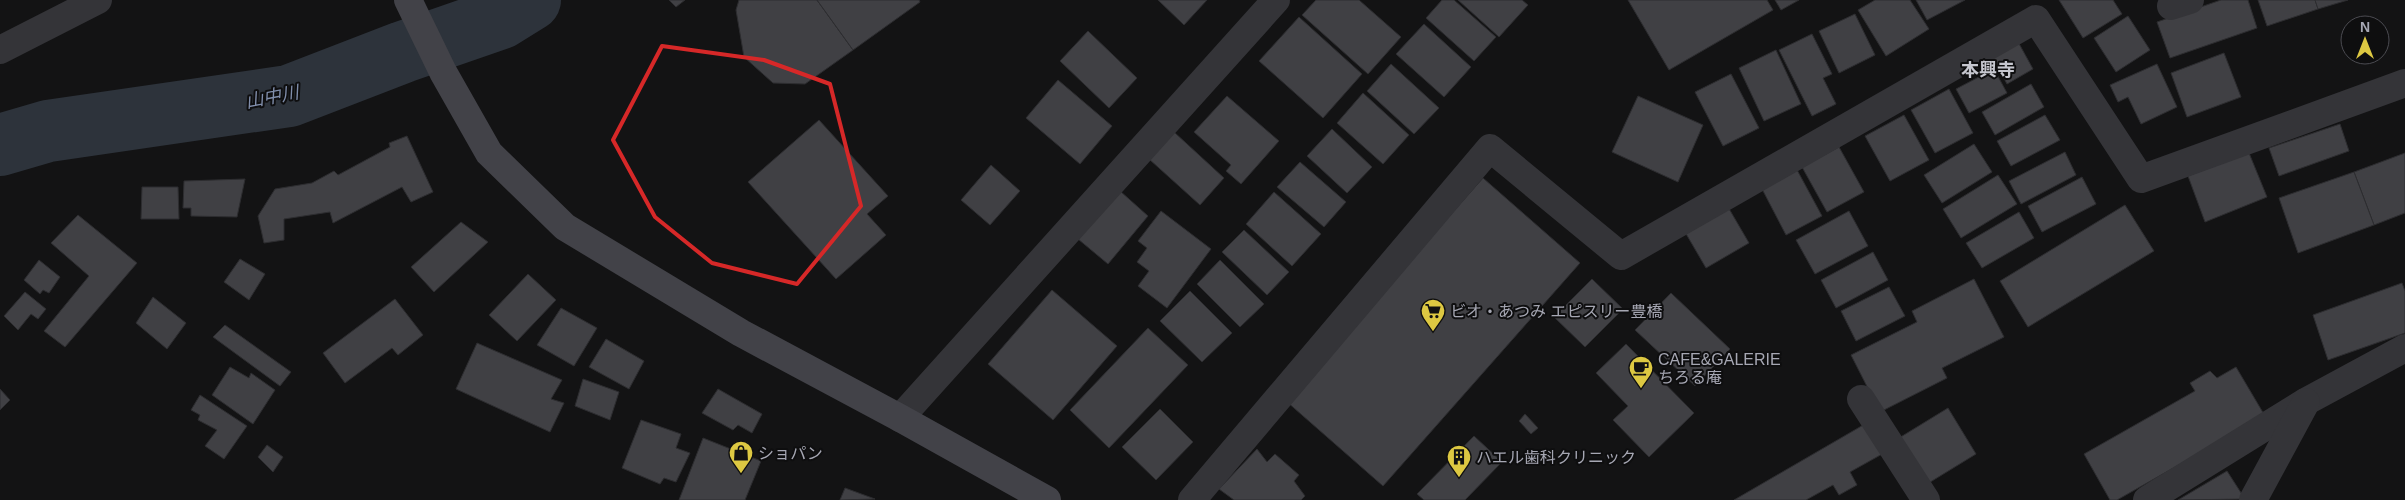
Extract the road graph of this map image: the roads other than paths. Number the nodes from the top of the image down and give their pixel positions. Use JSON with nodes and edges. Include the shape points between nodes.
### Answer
{"nodes":[{"id":1,"x":98,"y":0,"type":"edge"},
{"id":2,"x":408,"y":0,"type":"edge"},
{"id":3,"x":1276,"y":0,"type":"edge"},
{"id":4,"x":0,"y":50,"type":"edge"},
{"id":5,"x":2405,"y":83,"type":"edge"},
{"id":6,"x":2405,"y":348,"type":"edge"},
{"id":7,"x":1861,"y":399,"type":"dead end"},
{"id":8,"x":2306,"y":401,"type":"junction"},
{"id":9,"x":900,"y":418,"type":"junction"},
{"id":10,"x":1046,"y":500,"type":"edge"},
{"id":11,"x":1192,"y":500,"type":"edge"},
{"id":12,"x":1926,"y":500,"type":"edge"},
{"id":13,"x":2147,"y":500,"type":"edge"},
{"id":14,"x":2253,"y":500,"type":"edge"}],
"edges":[{"from":1,"to":4,"type":"street"},
{"from":2,"to":9,"type":"street","via":[[443,72],[489,153],[565,227],[741,333]]},
{"from":3,"to":9,"type":"street"},
{"from":5,"to":11,"type":"street","via":[[2141,179],[2036,19],[1621,256],[1490,148]]},
{"from":6,"to":8,"type":"street"},
{"from":7,"to":12,"type":"street"},
{"from":8,"to":13,"type":"street"},
{"from":8,"to":14,"type":"street"},
{"from":9,"to":10,"type":"street"}]}
